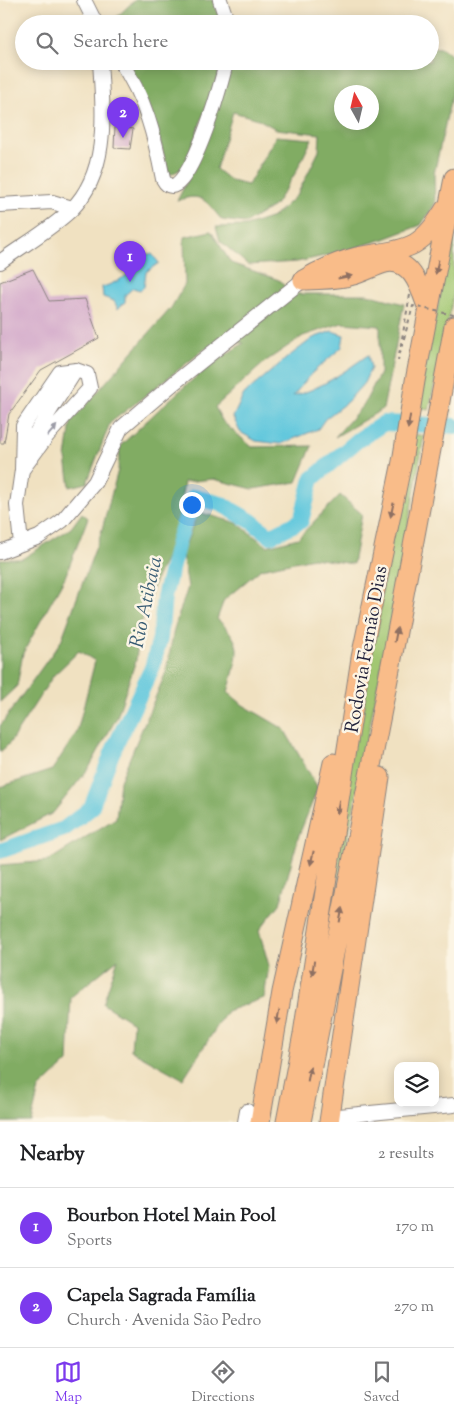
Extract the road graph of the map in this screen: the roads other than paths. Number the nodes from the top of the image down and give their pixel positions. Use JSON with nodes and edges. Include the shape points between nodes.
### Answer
{"nodes":[{"id":1,"x":84,"y":0,"type":"edge"},
{"id":2,"x":220,"y":0,"type":"edge"},
{"id":3,"x":92,"y":15,"type":"edge"},
{"id":4,"x":225,"y":15,"type":"edge"},
{"id":5,"x":101,"y":70,"type":"edge"},
{"id":6,"x":126,"y":70,"type":"edge"},
{"id":7,"x":224,"y":70,"type":"edge"},
{"id":8,"x":454,"y":178,"type":"edge"},
{"id":9,"x":449,"y":202,"type":"junction"},
{"id":10,"x":0,"y":205,"type":"edge"},
{"id":11,"x":72,"y":208,"type":"junction"},
{"id":12,"x":0,"y":262,"type":"edge"},
{"id":13,"x":303,"y":280,"type":"junction"},
{"id":14,"x":428,"y":310,"type":"junction"},
{"id":15,"x":454,"y":326,"type":"edge"},
{"id":16,"x":22,"y":470,"type":"junction"},
{"id":17,"x":21,"y":544,"type":"junction"},
{"id":18,"x":0,"y":552,"type":"edge"},
{"id":19,"x":361,"y":658,"type":"junction"},
{"id":20,"x":391,"y":664,"type":"junction"},
{"id":21,"x":454,"y":1105,"type":"edge"},
{"id":22,"x":251,"y":1118,"type":"edge"},
{"id":23,"x":342,"y":1119,"type":"edge"},
{"id":24,"x":286,"y":1122,"type":"edge"},
{"id":25,"x":301,"y":1122,"type":"edge"}],
"edges":[{"from":1,"to":3,"type":"street"},
{"from":2,"to":4,"type":"street"},
{"from":5,"to":11,"type":"street","via":[[103,111],[98,160],[88,186]]},
{"from":6,"to":7,"type":"street","via":[[150,120],[163,179],[169,186],[183,179],[196,156]]},
{"from":8,"to":9,"type":"highway","name":"Rodovia Fernão Dias"},
{"from":9,"to":13,"type":"highway","via":[[434,226],[413,244],[336,264]]},
{"from":9,"to":14,"type":"highway","name":"Rodovia Fernão Dias","one_way":true},
{"from":10,"to":11,"type":"street","via":[[52,202]]},
{"from":11,"to":12,"type":"street"},
{"from":13,"to":14,"type":"highway","one_way":true,"via":[[352,276],[392,263],[413,274]]},
{"from":13,"to":17,"type":"street","via":[[121,428],[95,482],[62,520]]},
{"from":14,"to":19,"type":"highway","name":"Rodovia Fernão Dias","one_way":true,"via":[[402,462]]},
{"from":20,"to":15,"type":"highway","name":"Rodovia Fernão Dias","one_way":true},
{"from":16,"to":16,"type":"street","one_way":true,"via":[[90,388],[87,374],[76,370],[23,453]]},
{"from":16,"to":17,"type":"street","via":[[17,505]]},
{"from":17,"to":18,"type":"street"},
{"from":19,"to":22,"type":"highway","one_way":true,"via":[[339,738]]},
{"from":19,"to":24,"type":"highway","name":"Rodovia Fernão Dias","one_way":true,"via":[[303,1034]]},
{"from":20,"to":23,"type":"highway","via":[[383,755],[346,1017]]},
{"from":25,"to":20,"type":"highway","name":"Rodovia Fernão Dias","one_way":true},
{"from":21,"to":23,"type":"street"}]}
